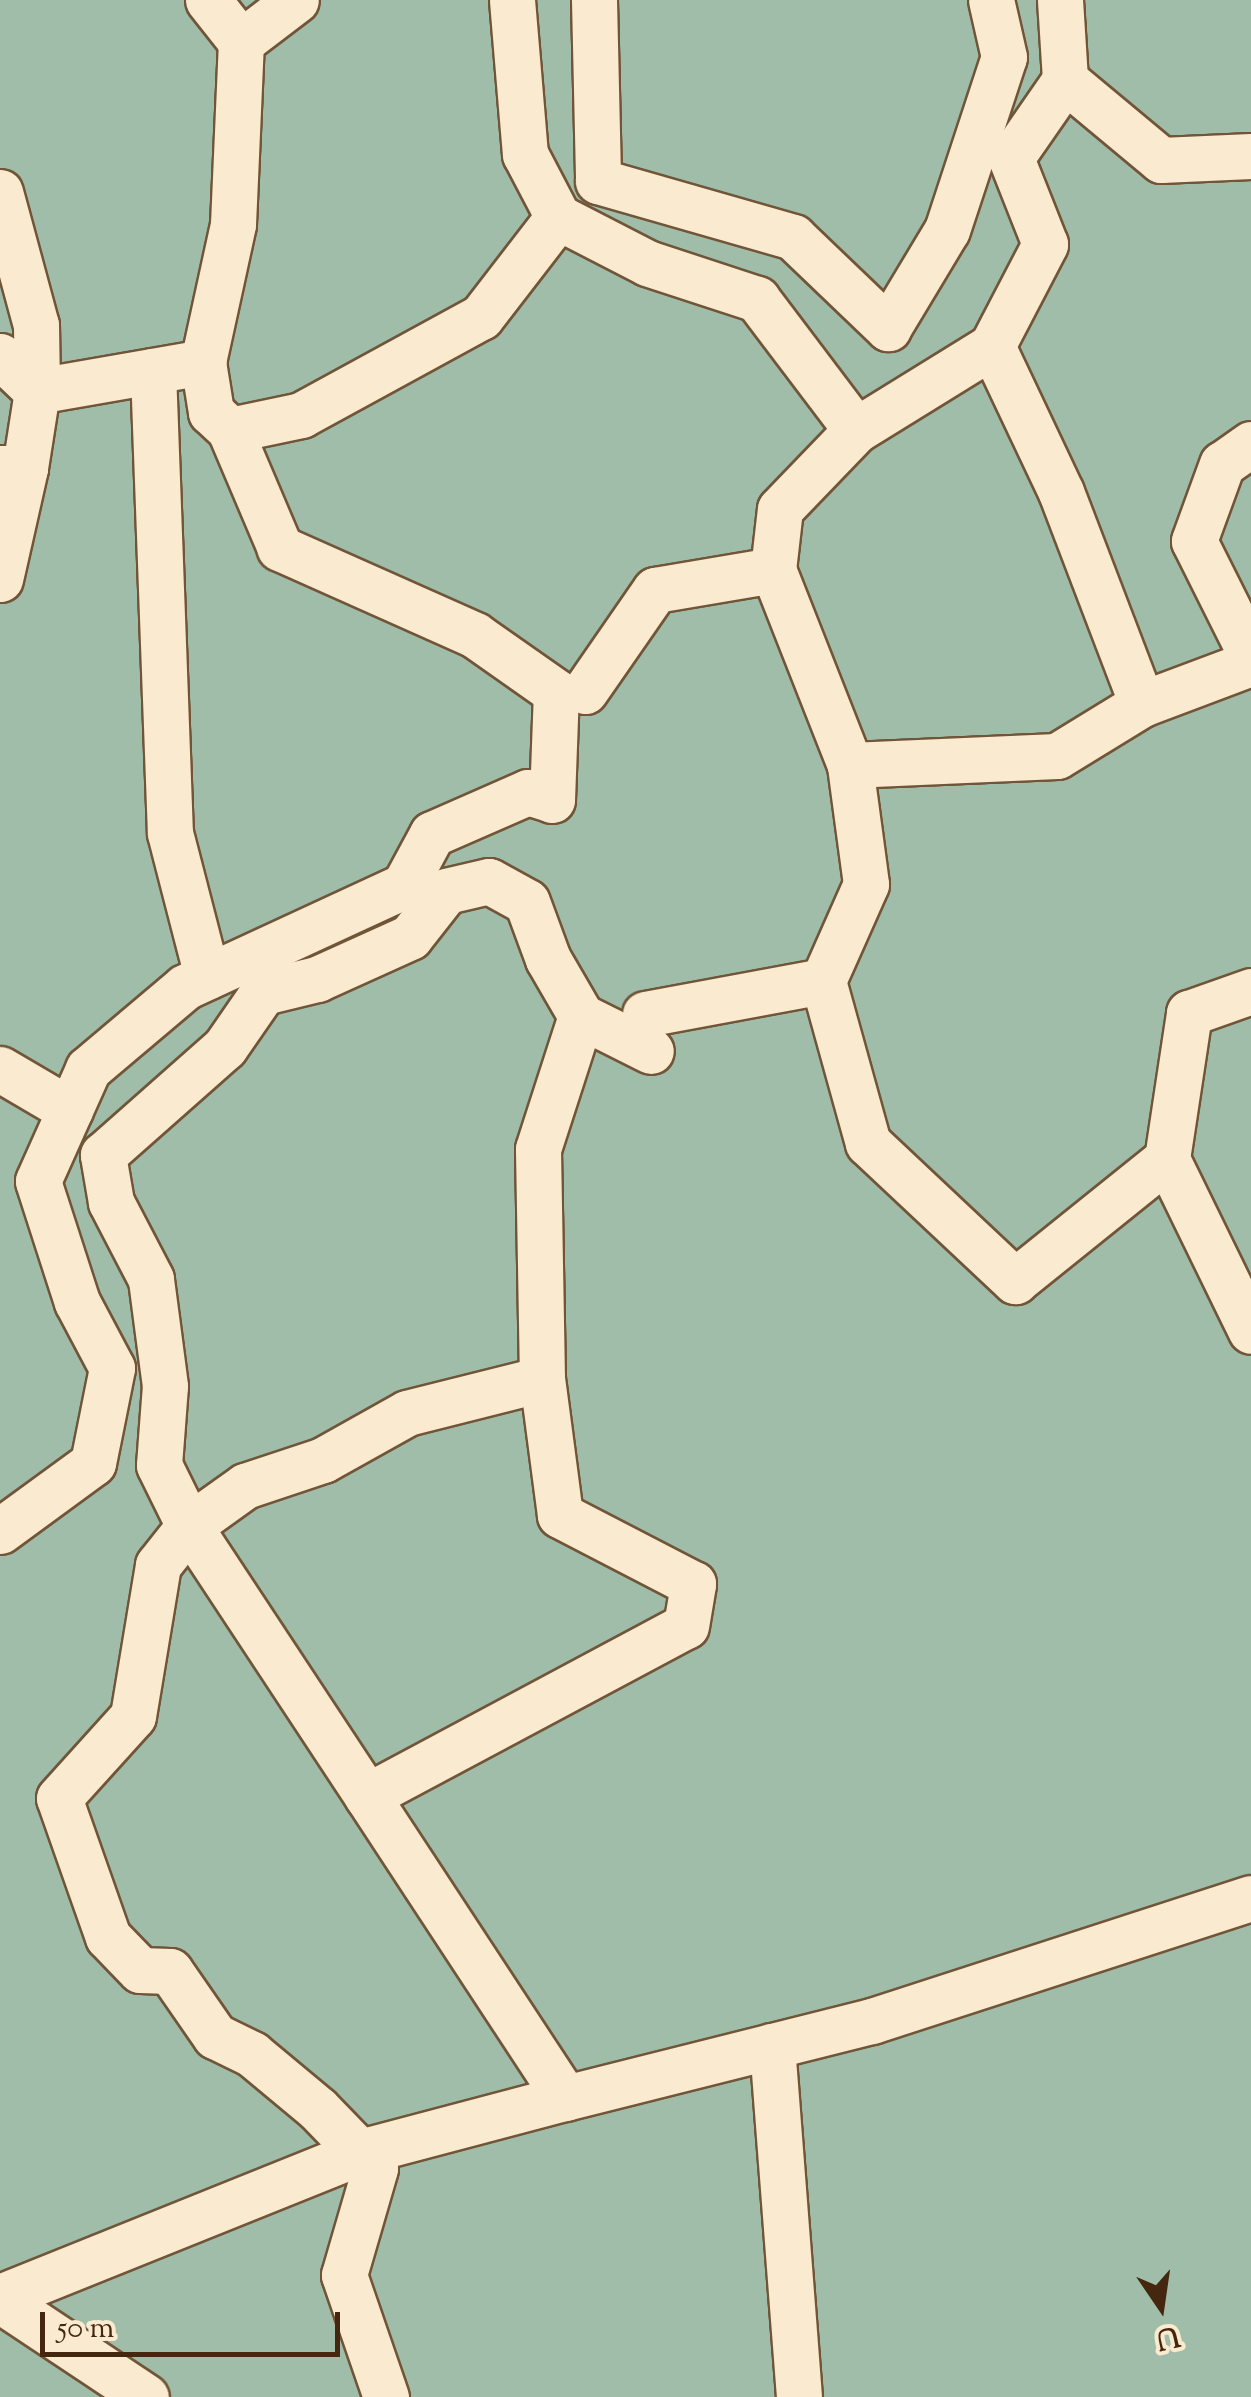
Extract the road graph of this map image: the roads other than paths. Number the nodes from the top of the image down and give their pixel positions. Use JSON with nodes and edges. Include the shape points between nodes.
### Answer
{"nodes":[{"id":1,"x":208,"y":0,"type":"edge"},
{"id":2,"x":296,"y":0,"type":"edge"},
{"id":3,"x":512,"y":0,"type":"edge"},
{"id":4,"x":594,"y":0,"type":"edge"},
{"id":5,"x":991,"y":0,"type":"edge"},
{"id":6,"x":1060,"y":0,"type":"edge"},
{"id":7,"x":241,"y":42,"type":"junction"},
{"id":8,"x":1065,"y":80,"type":"junction"},
{"id":9,"x":1251,"y":156,"type":"edge"},
{"id":10,"x":0,"y":192,"type":"edge"},
{"id":11,"x":558,"y":217,"type":"junction"},
{"id":12,"x":992,"y":346,"type":"junction"},
{"id":13,"x":0,"y":356,"type":"edge"},
{"id":14,"x":203,"y":362,"type":"junction"},
{"id":15,"x":153,"y":370,"type":"junction"},
{"id":16,"x":37,"y":392,"type":"junction"},
{"id":17,"x":230,"y":430,"type":"junction"},
{"id":18,"x":856,"y":430,"type":"junction"},
{"id":19,"x":1251,"y":444,"type":"edge"},
{"id":20,"x":12,"y":468,"type":"edge"},
{"id":21,"x":773,"y":570,"type":"junction"},
{"id":22,"x":0,"y":579,"type":"edge"},
{"id":23,"x":1251,"y":655,"type":"edge"},
{"id":24,"x":1251,"y":663,"type":"edge"},
{"id":25,"x":584,"y":691,"type":"dead end"},
{"id":26,"x":1142,"y":704,"type":"junction"},
{"id":27,"x":850,"y":764,"type":"junction"},
{"id":28,"x":207,"y":976,"type":"junction"},
{"id":29,"x":823,"y":981,"type":"junction"},
{"id":30,"x":1251,"y":991,"type":"edge"},
{"id":31,"x":580,"y":1016,"type":"junction"},
{"id":32,"x":1,"y":1071,"type":"edge"},
{"id":33,"x":70,"y":1110,"type":"junction"},
{"id":34,"x":1166,"y":1159,"type":"junction"},
{"id":35,"x":1251,"y":1331,"type":"edge"},
{"id":36,"x":542,"y":1380,"type":"junction"},
{"id":37,"x":189,"y":1526,"type":"junction"},
{"id":38,"x":0,"y":1531,"type":"edge"},
{"id":39,"x":366,"y":1796,"type":"junction"},
{"id":40,"x":1251,"y":1898,"type":"edge"},
{"id":41,"x":772,"y":2046,"type":"junction"},
{"id":42,"x":565,"y":2098,"type":"junction"},
{"id":43,"x":360,"y":2152,"type":"junction"},
{"id":44,"x":0,"y":2299,"type":"edge"},
{"id":45,"x":146,"y":2397,"type":"edge"},
{"id":46,"x":386,"y":2397,"type":"edge"},
{"id":47,"x":799,"y":2397,"type":"edge"}],
"edges":[{"from":1,"to":7,"type":"lane"},
{"from":2,"to":7,"type":"lane"},
{"from":3,"to":11,"type":"lane","via":[[526,154]]},
{"from":4,"to":5,"type":"lane","via":[[598,181],[793,237],[888,328],[947,230],[1004,57]]},
{"from":6,"to":8,"type":"lane"},
{"from":7,"to":14,"type":"lane","via":[[233,224]]},
{"from":8,"to":9,"type":"lane","via":[[1161,160]]},
{"from":8,"to":12,"type":"lane","via":[[1011,158],[1045,244]]},
{"from":10,"to":16,"type":"lane","via":[[36,325]]},
{"from":11,"to":17,"type":"lane","via":[[480,317],[302,416]]},
{"from":11,"to":18,"type":"lane","via":[[647,264],[757,300]]},
{"from":12,"to":18,"type":"lane"},
{"from":12,"to":26,"type":"lane","via":[[1061,492]]},
{"from":13,"to":16,"type":"lane"},
{"from":14,"to":15,"type":"lane"},
{"from":14,"to":17,"type":"lane","via":[[212,412]]},
{"from":15,"to":16,"type":"lane"},
{"from":15,"to":28,"type":"lane","via":[[170,833]]},
{"from":16,"to":20,"type":"lane"},
{"from":17,"to":28,"type":"lane","via":[[280,548],[476,634],[556,692],[552,800],[528,792],[432,834],[404,886]]},
{"from":18,"to":21,"type":"lane","via":[[780,509]]},
{"from":19,"to":23,"type":"lane","via":[[1222,464],[1194,541]]},
{"from":20,"to":22,"type":"lane"},
{"from":21,"to":25,"type":"lane","via":[[656,590]]},
{"from":21,"to":27,"type":"lane"},
{"from":24,"to":26,"type":"lane"},
{"from":26,"to":27,"type":"lane","via":[[1057,756]]},
{"from":27,"to":29,"type":"lane","via":[[866,884]]},
{"from":28,"to":33,"type":"lane","via":[[88,1069]]},
{"from":29,"to":31,"type":"lane","via":[[648,1032]]},
{"from":29,"to":34,"type":"lane","via":[[868,1143],[1016,1281]]},
{"from":30,"to":34,"type":"lane","via":[[1189,1013]]},
{"from":31,"to":36,"type":"lane","via":[[538,1149]]},
{"from":31,"to":37,"type":"lane","via":[[527,902],[490,881],[446,891],[410,937],[317,980],[263,992],[225,1047],[104,1156],[112,1202],[151,1279],[165,1386],[159,1465]]},
{"from":32,"to":33,"type":"lane"},
{"from":33,"to":38,"type":"lane","via":[[38,1180],[76,1302],[112,1368],[93,1463]]},
{"from":34,"to":35,"type":"lane"},
{"from":36,"to":37,"type":"lane","via":[[407,1413],[323,1460],[245,1486]]},
{"from":36,"to":39,"type":"lane","via":[[560,1516],[693,1584],[686,1626]]},
{"from":37,"to":39,"type":"lane"},
{"from":37,"to":43,"type":"lane","via":[[158,1565],[133,1716],[60,1798],[108,1937],[140,1970],[170,1971],[215,2036],[252,2054]]},
{"from":39,"to":42,"type":"lane"},
{"from":40,"to":41,"type":"lane","via":[[872,2022]]},
{"from":41,"to":42,"type":"lane"},
{"from":41,"to":47,"type":"lane"},
{"from":42,"to":43,"type":"lane"},
{"from":43,"to":44,"type":"lane"},
{"from":43,"to":46,"type":"lane","via":[[375,2168],[344,2276]]},
{"from":44,"to":45,"type":"lane"}]}
